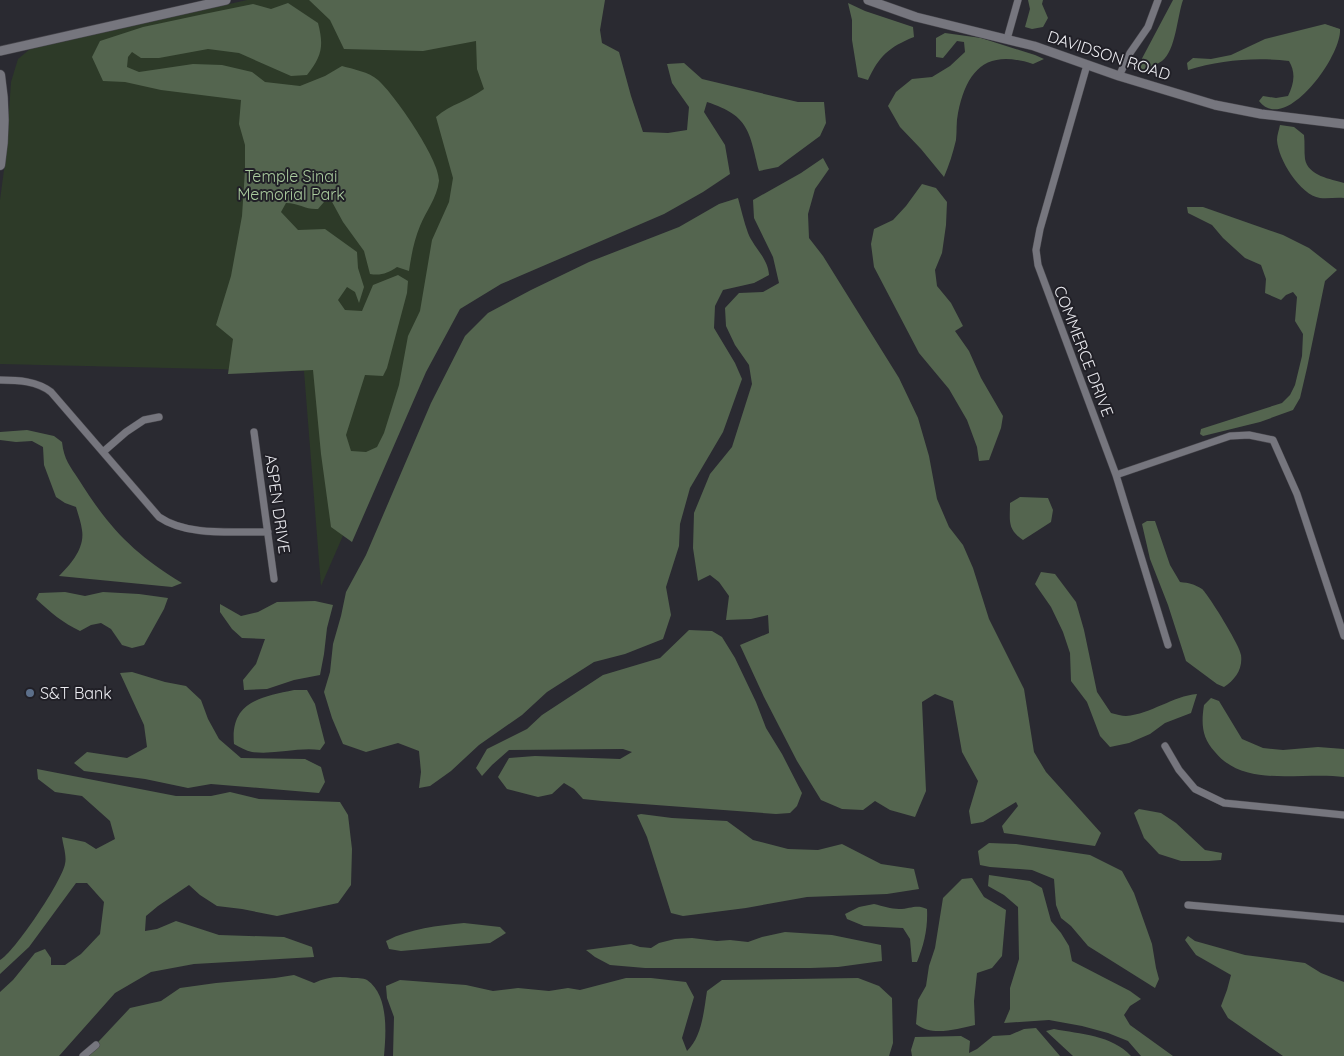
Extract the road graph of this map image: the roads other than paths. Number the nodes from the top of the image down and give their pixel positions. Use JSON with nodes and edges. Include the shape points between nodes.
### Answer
{"nodes":[{"id":1,"x":226,"y":0,"type":"edge"},
{"id":2,"x":868,"y":0,"type":"edge"},
{"id":3,"x":1018,"y":0,"type":"edge"},
{"id":4,"x":1158,"y":0,"type":"edge"},
{"id":5,"x":1007,"y":39,"type":"junction"},
{"id":6,"x":0,"y":51,"type":"edge"},
{"id":7,"x":1087,"y":65,"type":"junction"},
{"id":8,"x":0,"y":75,"type":"edge"},
{"id":9,"x":1119,"y":76,"type":"junction"},
{"id":10,"x":1344,"y":124,"type":"edge"},
{"id":11,"x":0,"y":165,"type":"edge"},
{"id":12,"x":0,"y":380,"type":"edge"},
{"id":13,"x":159,"y":417,"type":"dead end"},
{"id":14,"x":254,"y":432,"type":"dead end"},
{"id":15,"x":103,"y":452,"type":"junction"},
{"id":16,"x":1116,"y":475,"type":"junction"},
{"id":17,"x":268,"y":532,"type":"junction"},
{"id":18,"x":274,"y":579,"type":"dead end"},
{"id":19,"x":1344,"y":636,"type":"edge"},
{"id":20,"x":1168,"y":645,"type":"dead end"},
{"id":21,"x":1165,"y":746,"type":"dead end"},
{"id":22,"x":1344,"y":815,"type":"edge"},
{"id":23,"x":1188,"y":905,"type":"dead end"},
{"id":24,"x":1344,"y":919,"type":"edge"},
{"id":25,"x":96,"y":1045,"type":"dead end"},
{"id":26,"x":83,"y":1056,"type":"edge"}],
"edges":[{"from":1,"to":6,"type":"street"},
{"from":2,"to":5,"type":"street","name":"DAVIDSON ROAD","via":[[916,18]]},
{"from":3,"to":5,"type":"street"},
{"from":4,"to":9,"type":"street","via":[[1148,27]]},
{"from":5,"to":7,"type":"street","name":"DAVIDSON ROAD"},
{"from":7,"to":9,"type":"street","name":"DAVIDSON ROAD"},
{"from":7,"to":16,"type":"street","name":"COMMERCE DRIVE","via":[[1036,250],[1046,288]]},
{"from":8,"to":11,"type":"main road","via":[[5,118]]},
{"from":9,"to":10,"type":"street","name":"DAVIDSON ROAD","via":[[1215,105]]},
{"from":12,"to":15,"type":"street","via":[[43,386],[64,405]]},
{"from":13,"to":15,"type":"street","via":[[144,420]]},
{"from":14,"to":17,"type":"street","name":"ASPEN DRIVE"},
{"from":15,"to":17,"type":"street","via":[[159,517],[169,524],[186,529]]},
{"from":16,"to":19,"type":"street","via":[[1230,436],[1250,435],[1273,440],[1297,494]]},
{"from":16,"to":20,"type":"street","name":"COMMERCE DRIVE"},
{"from":17,"to":18,"type":"street","name":"ASPEN DRIVE"},
{"from":21,"to":22,"type":"street","via":[[1195,789],[1224,803]]},
{"from":23,"to":24,"type":"street"},
{"from":25,"to":26,"type":"street"}]}
